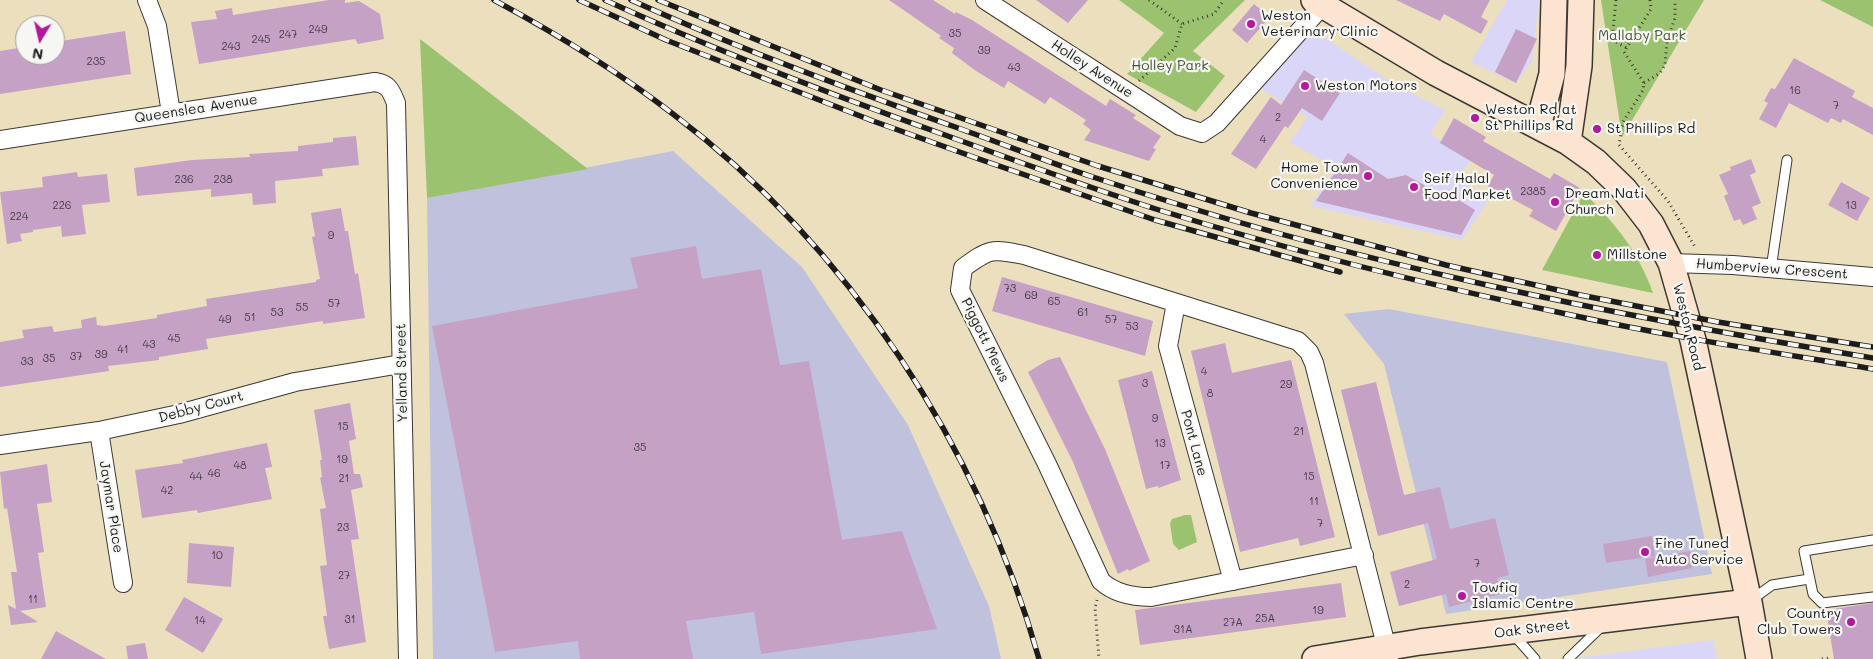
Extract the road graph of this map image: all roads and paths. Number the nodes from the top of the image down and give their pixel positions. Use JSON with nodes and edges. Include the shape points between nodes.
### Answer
{"nodes":[{"id":1,"x":146,"y":0,"type":"edge"},
{"id":2,"x":985,"y":0,"type":"edge"},
{"id":3,"x":1149,"y":0,"type":"edge"},
{"id":4,"x":1224,"y":0,"type":"edge"},
{"id":5,"x":1554,"y":0,"type":"edge"},
{"id":6,"x":1581,"y":0,"type":"edge"},
{"id":7,"x":1616,"y":0,"type":"edge"},
{"id":8,"x":1650,"y":0,"type":"edge"},
{"id":9,"x":1675,"y":0,"type":"edge"},
{"id":10,"x":1318,"y":3,"type":"edge"},
{"id":11,"x":1182,"y":24,"type":"junction"},
{"id":12,"x":1627,"y":48,"type":"junction"},
{"id":13,"x":1138,"y":82,"type":"dead end"},
{"id":14,"x":1644,"y":83,"type":"junction"},
{"id":15,"x":390,"y":89,"type":"joint"},
{"id":16,"x":171,"y":113,"type":"junction"},
{"id":17,"x":1538,"y":126,"type":"junction"},
{"id":18,"x":0,"y":140,"type":"edge"},
{"id":19,"x":1568,"y":142,"type":"junction"},
{"id":20,"x":1787,"y":160,"type":"dead end"},
{"id":21,"x":1695,"y":248,"type":"dead end"},
{"id":22,"x":1671,"y":263,"type":"junction"},
{"id":23,"x":1771,"y":269,"type":"junction"},
{"id":24,"x":1873,"y":276,"type":"edge"},
{"id":25,"x":1176,"y":303,"type":"junction"},
{"id":26,"x":402,"y":364,"type":"junction"},
{"id":27,"x":99,"y":431,"type":"junction"},
{"id":28,"x":0,"y":445,"type":"edge"},
{"id":29,"x":1873,"y":540,"type":"edge"},
{"id":30,"x":1364,"y":555,"type":"junction"},
{"id":31,"x":1809,"y":579,"type":"junction"},
{"id":32,"x":1101,"y":581,"type":"junction"},
{"id":33,"x":1233,"y":581,"type":"junction"},
{"id":34,"x":123,"y":583,"type":"dead end"},
{"id":35,"x":1873,"y":597,"type":"edge"},
{"id":36,"x":1749,"y":602,"type":"junction"},
{"id":37,"x":1608,"y":619,"type":"junction"},
{"id":38,"x":1511,"y":632,"type":"junction"},
{"id":39,"x":1388,"y":653,"type":"edge"},
{"id":40,"x":1829,"y":658,"type":"dead end"},
{"id":41,"x":408,"y":659,"type":"edge"},
{"id":42,"x":1099,"y":659,"type":"edge"},
{"id":43,"x":1315,"y":659,"type":"edge"},
{"id":44,"x":1535,"y":659,"type":"edge"},
{"id":45,"x":1568,"y":659,"type":"edge"},
{"id":46,"x":1759,"y":659,"type":"edge"},
{"id":47,"x":1822,"y":659,"type":"edge"}],
"edges":[{"from":1,"to":16,"type":"street","via":[[157,26]]},
{"from":2,"to":10,"type":"street","name":"Holley Avenue","via":[[1180,126],[1202,132],[1217,123]]},
{"from":3,"to":11,"type":"path"},
{"from":4,"to":11,"type":"path","via":[[1214,14]]},
{"from":5,"to":17,"type":"main road","via":[[1552,74]]},
{"from":6,"to":19,"type":"main road","via":[[1578,74]]},
{"from":7,"to":12,"type":"path","via":[[1612,40]]},
{"from":8,"to":12,"type":"path","via":[[1651,9]]},
{"from":9,"to":14,"type":"path","via":[[1675,18],[1667,41],[1665,65],[1660,73]]},
{"from":10,"to":17,"type":"main road","name":"Weston Road","via":[[1436,73]]},
{"from":11,"to":13,"type":"path","via":[[1175,48]]},
{"from":12,"to":14,"type":"path","via":[[1624,52]]},
{"from":14,"to":21,"type":"path","via":[[1623,122],[1619,144],[1668,201]]},
{"from":15,"to":16,"type":"street","name":"Queenslea Avenue","via":[[384,83],[375,82]]},
{"from":15,"to":26,"type":"street","name":"Yelland Street","via":[[396,103]]},
{"from":16,"to":18,"type":"street","name":"Queenslea Avenue"},
{"from":17,"to":19,"type":"main road","name":"Weston Road"},
{"from":19,"to":22,"type":"main road","name":"Weston Road","via":[[1624,188],[1651,224]]},
{"from":20,"to":23,"type":"lane"},
{"from":22,"to":23,"type":"street","name":"Humberview Crescent","via":[[1733,264]]},
{"from":22,"to":36,"type":"main road","name":"Weston Road","via":[[1692,340]]},
{"from":23,"to":24,"type":"street","name":"Humberview Crescent"},
{"from":25,"to":30,"type":"street","name":"Piggott Mews","via":[[1298,340],[1309,352]]},
{"from":25,"to":32,"type":"street","name":"Piggott Mews","via":[[1006,251],[986,251],[963,268],[960,290]]},
{"from":25,"to":33,"type":"street","name":"Pont Lane","via":[[1168,346]]},
{"from":26,"to":27,"type":"street","name":"Debby Court","via":[[295,382],[179,414]]},
{"from":26,"to":41,"type":"street","name":"Yelland Street"},
{"from":27,"to":28,"type":"street","name":"Debby Court"},
{"from":27,"to":34,"type":"street","name":"Jaymar Place"},
{"from":29,"to":31,"type":"lane","via":[[1804,551]]},
{"from":30,"to":33,"type":"street"},
{"from":30,"to":39,"type":"street","name":"Piggott Mews"},
{"from":31,"to":35,"type":"lane","via":[[1813,594],[1822,603]]},
{"from":31,"to":36,"type":"lane","via":[[1772,586]]},
{"from":32,"to":33,"type":"street","via":[[1110,589],[1140,596]]},
{"from":32,"to":42,"type":"path","via":[[1095,608]]},
{"from":36,"to":37,"type":"main road","name":"Oak Street"},
{"from":36,"to":46,"type":"main road","name":"Weston Road"},
{"from":37,"to":38,"type":"main road","name":"Oak Street"},
{"from":37,"to":45,"type":"lane"},
{"from":38,"to":39,"type":"main road","name":"Oak Street"},
{"from":38,"to":44,"type":"lane"},
{"from":39,"to":43,"type":"main road","name":"Oak Street"},
{"from":40,"to":47,"type":"path"}]}
